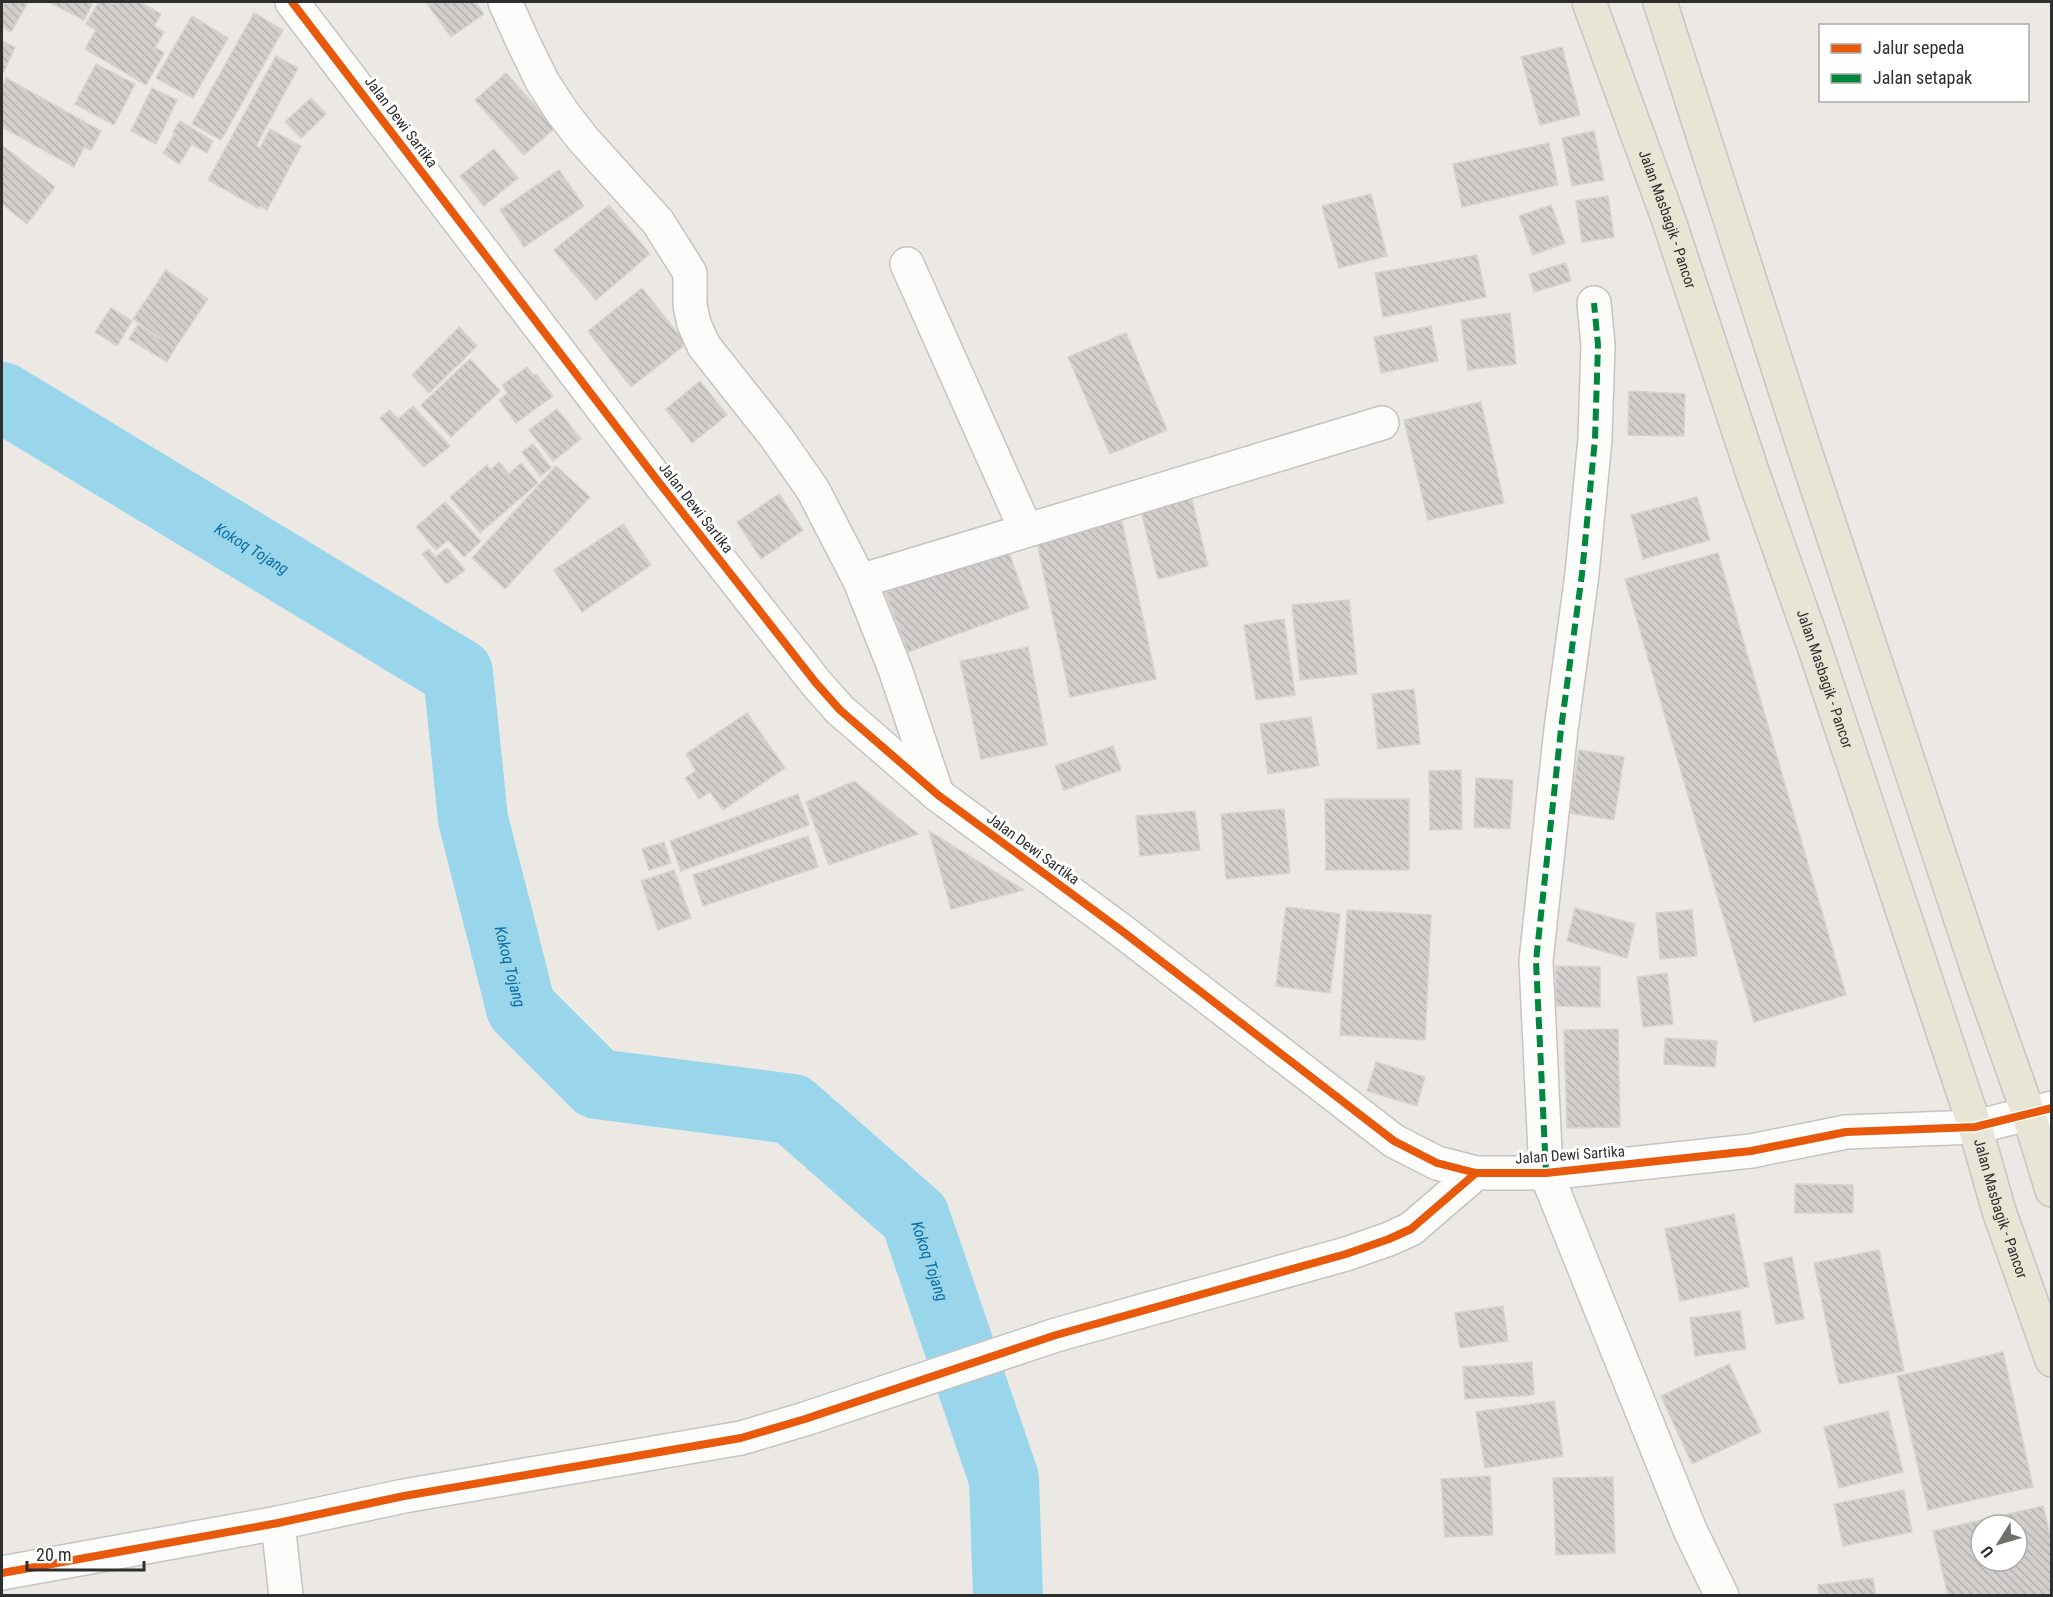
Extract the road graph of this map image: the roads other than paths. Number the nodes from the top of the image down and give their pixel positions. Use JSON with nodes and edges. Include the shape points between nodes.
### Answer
{"nodes":[{"id":1,"x":292,"y":2,"type":"edge"},
{"id":2,"x":505,"y":2,"type":"edge"},
{"id":3,"x":1589,"y":2,"type":"edge"},
{"id":4,"x":1660,"y":2,"type":"edge"},
{"id":5,"x":907,"y":264,"type":"dead end"},
{"id":6,"x":1594,"y":303,"type":"dead end"},
{"id":7,"x":1382,"y":423,"type":"dead end"},
{"id":8,"x":1026,"y":530,"type":"junction"},
{"id":9,"x":860,"y":581,"type":"junction"},
{"id":10,"x":938,"y":795,"type":"junction"},
{"id":11,"x":2040,"y":1111,"type":"edge"},
{"id":12,"x":1974,"y":1127,"type":"junction"},
{"id":13,"x":1476,"y":1173,"type":"junction"},
{"id":14,"x":1546,"y":1173,"type":"junction"},
{"id":15,"x":2052,"y":1190,"type":"edge"},
{"id":16,"x":2052,"y":1360,"type":"edge"},
{"id":17,"x":278,"y":1523,"type":"junction"},
{"id":18,"x":2,"y":1573,"type":"edge"},
{"id":19,"x":286,"y":1596,"type":"edge"},
{"id":20,"x":1722,"y":1596,"type":"edge"}],
"edges":[{"from":1,"to":10,"type":"street","name":"Jalan Dewi Sartika","via":[[816,683],[840,711]]},
{"from":2,"to":9,"type":"street","via":[[542,81],[562,112],[658,222],[690,273],[690,305],[704,346],[776,436],[813,490]]},
{"from":3,"to":12,"type":"main road","name":"Jalan Masbagik - Pancor","via":[[1668,218]]},
{"from":4,"to":11,"type":"main road","via":[[1976,963]]},
{"from":5,"to":8,"type":"street"},
{"from":6,"to":14,"type":"street","via":[[1598,345],[1595,439],[1536,961]]},
{"from":7,"to":8,"type":"street"},
{"from":8,"to":9,"type":"street"},
{"from":9,"to":10,"type":"street"},
{"from":10,"to":13,"type":"street","name":"Jalan Dewi Sartika","via":[[1394,1141],[1437,1163]]},
{"from":11,"to":12,"type":"street","name":"Jalan Dewi Sartika"},
{"from":11,"to":15,"type":"main road"},
{"from":12,"to":14,"type":"street","name":"Jalan Dewi Sartika","via":[[1846,1132],[1751,1151]]},
{"from":12,"to":16,"type":"main road","name":"Jalan Masbagik - Pancor"},
{"from":13,"to":14,"type":"street","name":"Jalan Dewi Sartika"},
{"from":13,"to":17,"type":"street","via":[[1411,1228],[1389,1239],[1056,1335],[741,1438],[404,1496]]},
{"from":14,"to":20,"type":"street","via":[[1690,1530]]},
{"from":17,"to":18,"type":"street"},
{"from":17,"to":19,"type":"street"}]}
